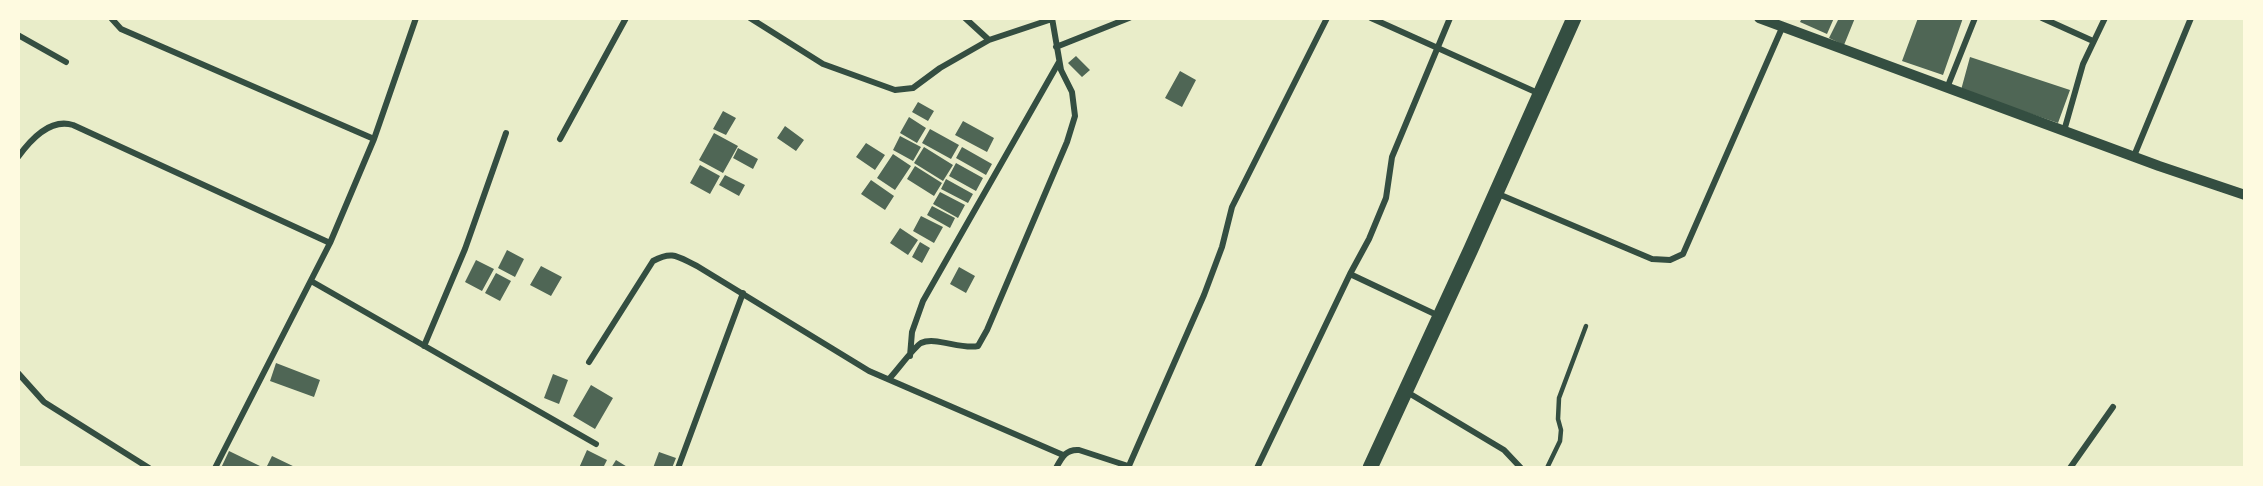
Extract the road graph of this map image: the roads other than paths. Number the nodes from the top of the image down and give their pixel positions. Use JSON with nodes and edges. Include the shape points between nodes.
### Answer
{"nodes":[{"id":1,"x":111,"y":18,"type":"edge"},
{"id":2,"x":416,"y":18,"type":"edge"},
{"id":3,"x":626,"y":18,"type":"edge"},
{"id":4,"x":750,"y":18,"type":"edge"},
{"id":5,"x":965,"y":18,"type":"edge"},
{"id":6,"x":1129,"y":18,"type":"edge"},
{"id":7,"x":1327,"y":18,"type":"edge"},
{"id":8,"x":1371,"y":18,"type":"edge"},
{"id":9,"x":1450,"y":18,"type":"edge"},
{"id":10,"x":1574,"y":18,"type":"edge"},
{"id":11,"x":1760,"y":18,"type":"edge"},
{"id":12,"x":1975,"y":18,"type":"edge"},
{"id":13,"x":2042,"y":18,"type":"edge"},
{"id":14,"x":2105,"y":18,"type":"edge"},
{"id":15,"x":2191,"y":18,"type":"edge"},
{"id":16,"x":1052,"y":19,"type":"edge"},
{"id":17,"x":1782,"y":28,"type":"junction"},
{"id":18,"x":18,"y":35,"type":"edge"},
{"id":19,"x":989,"y":40,"type":"junction"},
{"id":20,"x":2093,"y":41,"type":"junction"},
{"id":21,"x":1056,"y":47,"type":"junction"},
{"id":22,"x":1436,"y":47,"type":"junction"},
{"id":23,"x":1059,"y":61,"type":"junction"},
{"id":24,"x":66,"y":62,"type":"dead end"},
{"id":25,"x":1947,"y":88,"type":"junction"},
{"id":26,"x":1540,"y":94,"type":"junction"},
{"id":27,"x":2064,"y":131,"type":"junction"},
{"id":28,"x":506,"y":133,"type":"dead end"},
{"id":29,"x":374,"y":139,"type":"junction"},
{"id":30,"x":560,"y":139,"type":"dead end"},
{"id":31,"x":2134,"y":156,"type":"junction"},
{"id":32,"x":18,"y":157,"type":"edge"},
{"id":33,"x":1496,"y":193,"type":"junction"},
{"id":34,"x":2245,"y":195,"type":"edge"},
{"id":35,"x":330,"y":243,"type":"junction"},
{"id":36,"x":1350,"y":274,"type":"junction"},
{"id":37,"x":311,"y":281,"type":"junction"},
{"id":38,"x":743,"y":293,"type":"junction"},
{"id":39,"x":1440,"y":317,"type":"junction"},
{"id":40,"x":1586,"y":326,"type":"dead end"},
{"id":41,"x":424,"y":346,"type":"junction"},
{"id":42,"x":910,"y":356,"type":"junction"},
{"id":43,"x":589,"y":362,"type":"dead end"},
{"id":44,"x":18,"y":373,"type":"edge"},
{"id":45,"x":889,"y":379,"type":"junction"},
{"id":46,"x":1405,"y":392,"type":"junction"},
{"id":47,"x":2113,"y":407,"type":"dead end"},
{"id":48,"x":596,"y":444,"type":"dead end"},
{"id":49,"x":1063,"y":455,"type":"junction"},
{"id":50,"x":1128,"y":467,"type":"edge"},
{"id":51,"x":149,"y":468,"type":"edge"},
{"id":52,"x":215,"y":468,"type":"edge"},
{"id":53,"x":678,"y":468,"type":"edge"},
{"id":54,"x":1056,"y":468,"type":"edge"},
{"id":55,"x":1257,"y":468,"type":"edge"},
{"id":56,"x":1370,"y":468,"type":"edge"},
{"id":57,"x":1521,"y":468,"type":"edge"},
{"id":58,"x":1547,"y":468,"type":"edge"},
{"id":59,"x":2070,"y":468,"type":"edge"}],
"edges":[{"from":1,"to":29,"type":"street","via":[[121,28]]},
{"from":2,"to":29,"type":"street"},
{"from":3,"to":30,"type":"street"},
{"from":4,"to":19,"type":"street","via":[[823,64],[895,90],[913,88]]},
{"from":5,"to":19,"type":"street"},
{"from":6,"to":21,"type":"street"},
{"from":7,"to":50,"type":"street","via":[[1232,207],[1204,296]]},
{"from":8,"to":22,"type":"street"},
{"from":9,"to":22,"type":"street"},
{"from":10,"to":26,"type":"main road"},
{"from":11,"to":17,"type":"street"},
{"from":12,"to":25,"type":"street"},
{"from":13,"to":20,"type":"street"},
{"from":14,"to":20,"type":"street"},
{"from":15,"to":31,"type":"street"},
{"from":16,"to":19,"type":"street"},
{"from":16,"to":21,"type":"street"},
{"from":17,"to":25,"type":"street"},
{"from":17,"to":33,"type":"street","via":[[1683,254],[1670,261],[1653,259]]},
{"from":18,"to":24,"type":"street"},
{"from":20,"to":27,"type":"street"},
{"from":21,"to":23,"type":"street"},
{"from":22,"to":26,"type":"street"},
{"from":22,"to":36,"type":"street","via":[[1392,157],[1386,198]]},
{"from":23,"to":42,"type":"street","via":[[923,301],[912,332]]},
{"from":23,"to":42,"type":"street","via":[[1072,92],[1075,116],[987,330],[978,346],[968,349],[933,341],[921,343]]},
{"from":25,"to":27,"type":"street"},
{"from":26,"to":33,"type":"main road"},
{"from":27,"to":31,"type":"street"},
{"from":28,"to":41,"type":"street","via":[[465,249]]},
{"from":29,"to":35,"type":"street"},
{"from":31,"to":34,"type":"street"},
{"from":32,"to":35,"type":"street","via":[[51,125],[62,121]]},
{"from":33,"to":39,"type":"main road"},
{"from":35,"to":37,"type":"street"},
{"from":36,"to":39,"type":"street"},
{"from":36,"to":55,"type":"street"},
{"from":37,"to":41,"type":"street"},
{"from":37,"to":52,"type":"street"},
{"from":38,"to":43,"type":"street","via":[[697,266],[665,254],[653,261]]},
{"from":38,"to":45,"type":"street","via":[[869,371]]},
{"from":38,"to":53,"type":"street"},
{"from":39,"to":46,"type":"main road"},
{"from":40,"to":58,"type":"lane","via":[[1559,398],[1560,441]]},
{"from":41,"to":48,"type":"street"},
{"from":42,"to":45,"type":"street"},
{"from":44,"to":51,"type":"street","via":[[44,402]]},
{"from":45,"to":49,"type":"street"},
{"from":46,"to":56,"type":"main road"},
{"from":46,"to":57,"type":"street","via":[[1504,450]]},
{"from":47,"to":59,"type":"street"},
{"from":49,"to":50,"type":"street","via":[[1072,449],[1079,450]]},
{"from":49,"to":54,"type":"street"}]}
